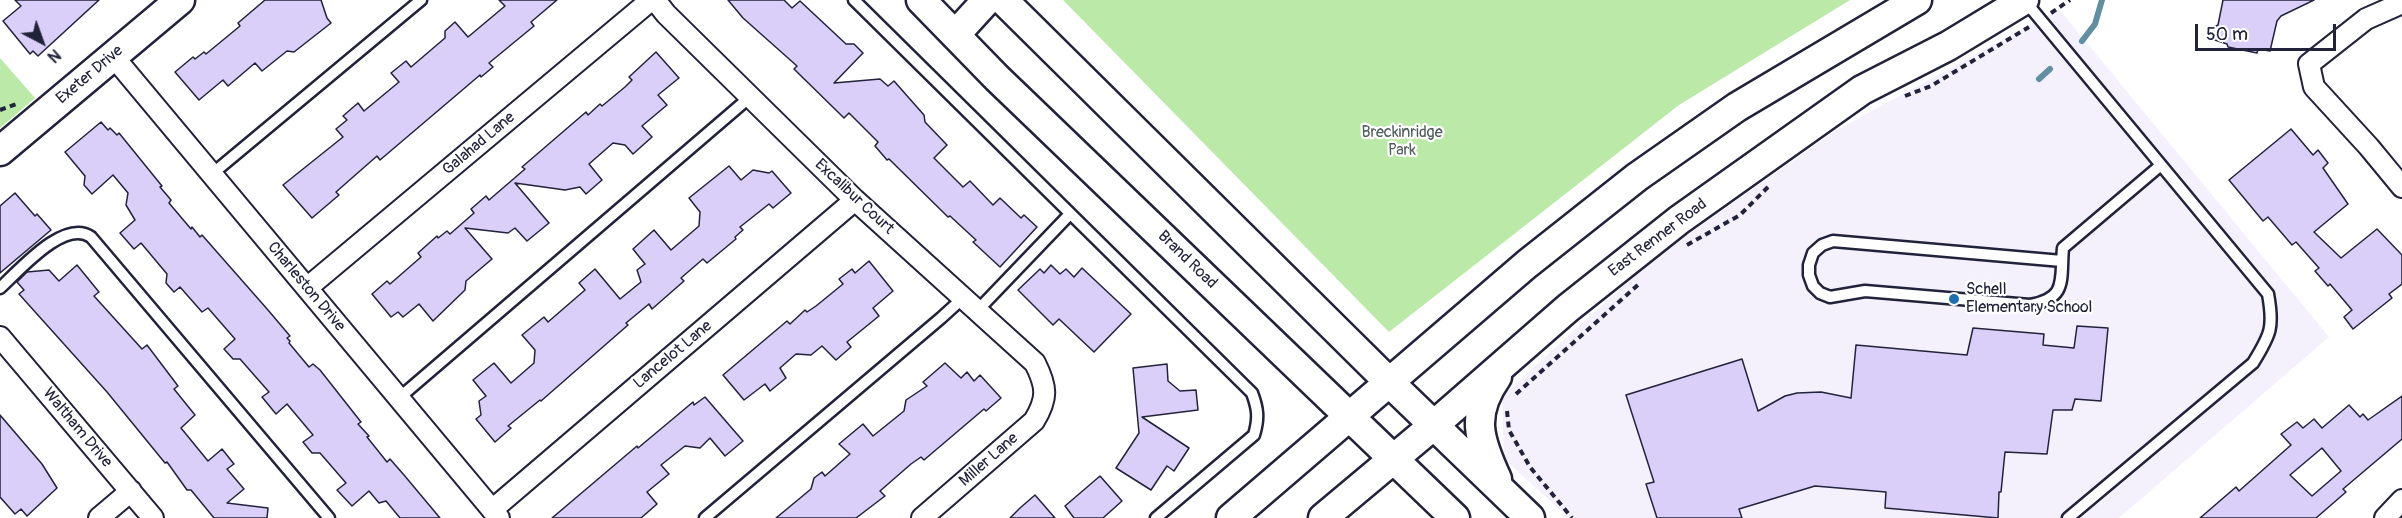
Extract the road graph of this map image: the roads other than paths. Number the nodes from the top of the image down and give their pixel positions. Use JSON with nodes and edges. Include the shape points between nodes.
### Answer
{"nodes":[{"id":1,"x":180,"y":0,"type":"edge"},
{"id":2,"x":421,"y":0,"type":"edge"},
{"id":3,"x":653,"y":0,"type":"edge"},
{"id":4,"x":854,"y":0,"type":"edge"},
{"id":5,"x":921,"y":0,"type":"edge"},
{"id":6,"x":987,"y":0,"type":"edge"},
{"id":7,"x":1003,"y":0,"type":"edge"},
{"id":8,"x":1917,"y":0,"type":"edge"},
{"id":9,"x":2402,"y":3,"type":"edge"},
{"id":10,"x":2030,"y":7,"type":"edge"},
{"id":11,"x":955,"y":35,"type":"junction"},
{"id":12,"x":113,"y":56,"type":"junction"},
{"id":13,"x":750,"y":97,"type":"junction"},
{"id":14,"x":0,"y":151,"type":"edge"},
{"id":15,"x":2161,"y":165,"type":"junction"},
{"id":16,"x":212,"y":174,"type":"junction"},
{"id":17,"x":2402,"y":187,"type":"edge"},
{"id":18,"x":855,"y":200,"type":"junction"},
{"id":19,"x":1070,"y":214,"type":"junction"},
{"id":20,"x":2062,"y":261,"type":"junction"},
{"id":21,"x":0,"y":288,"type":"edge"},
{"id":22,"x":307,"y":288,"type":"junction"},
{"id":23,"x":970,"y":304,"type":"junction"},
{"id":24,"x":0,"y":337,"type":"edge"},
{"id":25,"x":1510,"y":359,"type":"junction"},
{"id":26,"x":1389,"y":382,"type":"junction"},
{"id":27,"x":1046,"y":395,"type":"joint"},
{"id":28,"x":399,"y":398,"type":"junction"},
{"id":29,"x":1350,"y":415,"type":"junction"},
{"id":30,"x":1434,"y":425,"type":"junction"},
{"id":31,"x":1394,"y":458,"type":"junction"},
{"id":32,"x":130,"y":491,"type":"junction"},
{"id":33,"x":1503,"y":492,"type":"junction"},
{"id":34,"x":2402,"y":500,"type":"edge"},
{"id":35,"x":495,"y":514,"type":"edge"},
{"id":36,"x":99,"y":518,"type":"edge"},
{"id":37,"x":153,"y":518,"type":"edge"},
{"id":38,"x":329,"y":518,"type":"edge"},
{"id":39,"x":705,"y":518,"type":"edge"},
{"id":40,"x":922,"y":518,"type":"edge"},
{"id":41,"x":1156,"y":518,"type":"edge"},
{"id":42,"x":1231,"y":518,"type":"edge"},
{"id":43,"x":1323,"y":518,"type":"edge"},
{"id":44,"x":1455,"y":518,"type":"edge"},
{"id":45,"x":1530,"y":518,"type":"edge"},
{"id":46,"x":2068,"y":518,"type":"edge"},
{"id":47,"x":2385,"y":518,"type":"edge"}],
"edges":[{"from":1,"to":12,"type":"main road","name":"Exeter Drive"},
{"from":2,"to":16,"type":"lane"},
{"from":3,"to":13,"type":"street","name":"Excalibur Court"},
{"from":3,"to":22,"type":"street","name":"Galahad Lane"},
{"from":4,"to":19,"type":"lane"},
{"from":5,"to":11,"type":"main road","name":"Brand Road"},
{"from":6,"to":11,"type":"main road"},
{"from":7,"to":26,"type":"main road"},
{"from":8,"to":26,"type":"main road","via":[[1737,107],[1637,177],[1527,264]]},
{"from":9,"to":17,"type":"street","via":[[2366,19],[2309,64],[2314,87]]},
{"from":10,"to":15,"type":"lane"},
{"from":10,"to":25,"type":"main road","name":"East Renner Road","via":[[1862,90],[1678,220]]},
{"from":11,"to":29,"type":"main road","name":"Brand Road"},
{"from":12,"to":14,"type":"main road","name":"Exeter Drive"},
{"from":12,"to":16,"type":"street","name":"Charleston Drive"},
{"from":13,"to":18,"type":"street","name":"Excalibur Court"},
{"from":13,"to":28,"type":"lane"},
{"from":15,"to":20,"type":"lane","via":[[2063,248]]},
{"from":15,"to":46,"type":"lane","via":[[2268,294],[2272,319],[2266,342],[2253,363]]},
{"from":16,"to":22,"type":"street","name":"Charleston Drive"},
{"from":18,"to":23,"type":"street","name":"Excalibur Court"},
{"from":18,"to":35,"type":"street","name":"Lancelot Lane"},
{"from":19,"to":23,"type":"lane"},
{"from":19,"to":41,"type":"lane","via":[[1252,393],[1257,407],[1259,420],[1254,435]]},
{"from":20,"to":20,"type":"lane","via":[[1833,241],[1813,253],[1809,275],[1813,286],[1830,297],[1865,291],[2030,305],[2045,303],[2056,296]]},
{"from":21,"to":38,"type":"lane","via":[[58,238],[75,232],[91,237]]},
{"from":22,"to":28,"type":"street","name":"Charleston Drive"},
{"from":23,"to":27,"type":"street","name":"Excalibur Court","via":[[1035,363]]},
{"from":23,"to":39,"type":"lane","via":[[941,318]]},
{"from":24,"to":32,"type":"street","name":"Waltham Drive"},
{"from":25,"to":30,"type":"main road","name":"East Renner Road"},
{"from":25,"to":33,"type":"main road","via":[[1488,390],[1478,425],[1482,447]]},
{"from":26,"to":29,"type":"main road"},
{"from":26,"to":30,"type":"main road"},
{"from":27,"to":40,"type":"street","name":"Miller Lane","via":[[1034,421]]},
{"from":28,"to":35,"type":"street","name":"Charleston Drive"},
{"from":29,"to":31,"type":"main road","name":"Brand Road"},
{"from":29,"to":42,"type":"main road"},
{"from":30,"to":31,"type":"main road","name":"East Renner Road"},
{"from":30,"to":33,"type":"main road"},
{"from":31,"to":43,"type":"main road","name":"East Renner Road"},
{"from":31,"to":44,"type":"main road","name":"Brand Road"},
{"from":32,"to":36,"type":"street"},
{"from":32,"to":37,"type":"street","name":"Waltham Drive"},
{"from":33,"to":45,"type":"main road"},
{"from":34,"to":47,"type":"street"}]}
